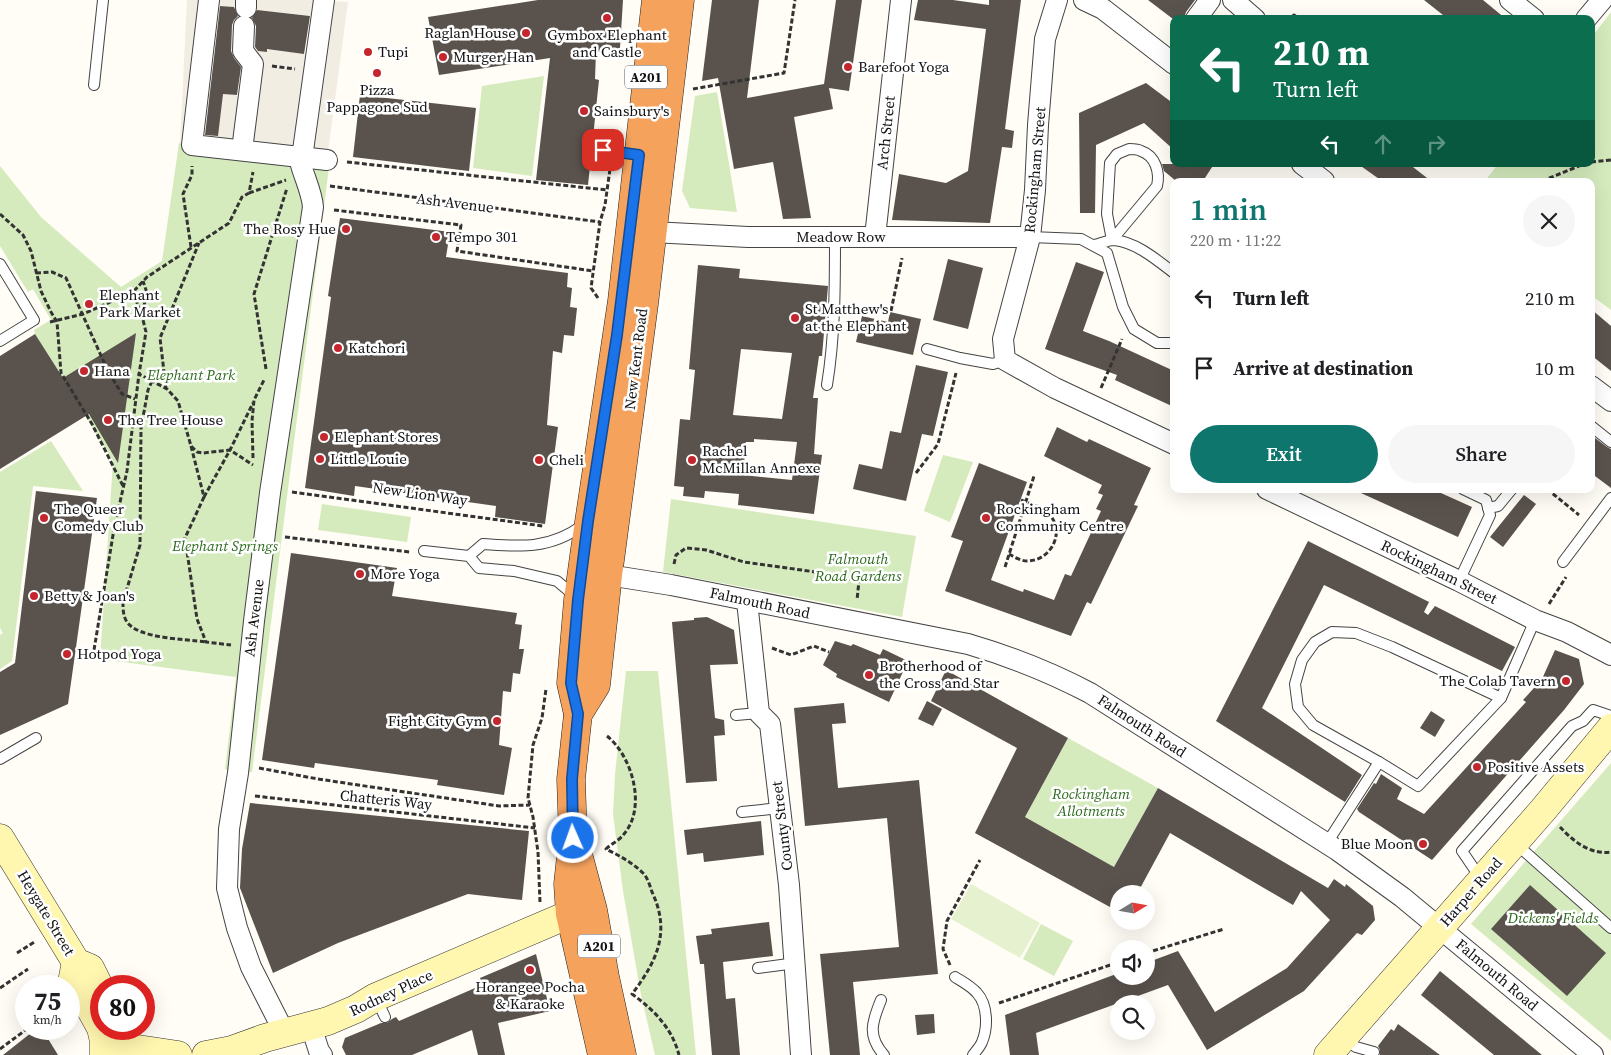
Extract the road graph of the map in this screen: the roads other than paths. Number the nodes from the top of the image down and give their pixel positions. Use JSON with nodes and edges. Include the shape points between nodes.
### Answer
{"nodes":[{"id":1,"x":102,"y":0,"type":"edge"},
{"id":2,"x":209,"y":0,"type":"edge"},
{"id":3,"x":324,"y":0,"type":"edge"},
{"id":4,"x":656,"y":0,"type":"edge"},
{"id":5,"x":680,"y":0,"type":"edge"},
{"id":6,"x":901,"y":0,"type":"edge"},
{"id":7,"x":1057,"y":0,"type":"edge"},
{"id":8,"x":1084,"y":0,"type":"edge"},
{"id":9,"x":1210,"y":0,"type":"edge"},
{"id":10,"x":1233,"y":0,"type":"edge"},
{"id":11,"x":1510,"y":0,"type":"edge"},
{"id":12,"x":1602,"y":0,"type":"edge"},
{"id":13,"x":245,"y":11,"type":"edge"},
{"id":14,"x":1199,"y":15,"type":"edge"},
{"id":15,"x":1250,"y":15,"type":"edge"},
{"id":16,"x":1529,"y":15,"type":"edge"},
{"id":17,"x":1589,"y":15,"type":"edge"},
{"id":18,"x":1170,"y":56,"type":"edge"},
{"id":19,"x":94,"y":85,"type":"dead end"},
{"id":20,"x":249,"y":151,"type":"junction"},
{"id":21,"x":608,"y":151,"type":"road end"},
{"id":22,"x":639,"y":155,"type":"junction"},
{"id":23,"x":303,"y":157,"type":"junction"},
{"id":24,"x":327,"y":160,"type":"road end"},
{"id":25,"x":1306,"y":167,"type":"edge"},
{"id":26,"x":1320,"y":178,"type":"edge"},
{"id":27,"x":652,"y":232,"type":"junction"},
{"id":28,"x":875,"y":236,"type":"junction"},
{"id":29,"x":835,"y":237,"type":"junction"},
{"id":30,"x":1030,"y":237,"type":"junction"},
{"id":31,"x":1112,"y":240,"type":"junction"},
{"id":32,"x":1094,"y":246,"type":"junction"},
{"id":33,"x":0,"y":264,"type":"edge"},
{"id":34,"x":1170,"y":270,"type":"edge"},
{"id":35,"x":0,"y":340,"type":"edge"},
{"id":36,"x":1170,"y":343,"type":"edge"},
{"id":37,"x":927,"y":349,"type":"dead end"},
{"id":38,"x":1005,"y":360,"type":"junction"},
{"id":39,"x":827,"y":385,"type":"dead end"},
{"id":40,"x":1595,"y":389,"type":"edge"},
{"id":41,"x":1611,"y":401,"type":"edge"},
{"id":42,"x":1595,"y":429,"type":"edge"},
{"id":43,"x":1170,"y":442,"type":"edge"},
{"id":44,"x":1611,"y":442,"type":"edge"},
{"id":45,"x":1275,"y":493,"type":"edge"},
{"id":46,"x":1471,"y":493,"type":"edge"},
{"id":47,"x":1509,"y":493,"type":"edge"},
{"id":48,"x":1611,"y":498,"type":"edge"},
{"id":49,"x":1488,"y":508,"type":"junction"},
{"id":50,"x":588,"y":521,"type":"junction"},
{"id":51,"x":424,"y":551,"type":"dead end"},
{"id":52,"x":469,"y":556,"type":"junction"},
{"id":53,"x":1562,"y":562,"type":"road end"},
{"id":54,"x":608,"y":575,"type":"junction"},
{"id":55,"x":1459,"y":581,"type":"junction"},
{"id":56,"x":578,"y":600,"type":"junction"},
{"id":57,"x":747,"y":601,"type":"junction"},
{"id":58,"x":1537,"y":620,"type":"junction"},
{"id":59,"x":1611,"y":655,"type":"edge"},
{"id":60,"x":1501,"y":698,"type":"junction"},
{"id":61,"x":759,"y":712,"type":"junction"},
{"id":62,"x":578,"y":714,"type":"junction"},
{"id":63,"x":736,"y":715,"type":"dead end"},
{"id":64,"x":1611,"y":716,"type":"edge"},
{"id":65,"x":1611,"y":728,"type":"edge"},
{"id":66,"x":36,"y":738,"type":"dead end"},
{"id":67,"x":0,"y":759,"type":"edge"},
{"id":68,"x":1379,"y":762,"type":"junction"},
{"id":69,"x":780,"y":808,"type":"junction"},
{"id":70,"x":742,"y":812,"type":"dead end"},
{"id":71,"x":0,"y":838,"type":"edge"},
{"id":72,"x":573,"y":838,"type":"junction"},
{"id":73,"x":1514,"y":842,"type":"junction"},
{"id":74,"x":1328,"y":843,"type":"junction"},
{"id":75,"x":1481,"y":880,"type":"junction"},
{"id":76,"x":570,"y":914,"type":"junction"},
{"id":77,"x":1440,"y":928,"type":"junction"},
{"id":78,"x":1611,"y":928,"type":"edge"},
{"id":79,"x":76,"y":962,"type":"junction"},
{"id":80,"x":796,"y":964,"type":"junction"},
{"id":81,"x":758,"y":968,"type":"dead end"},
{"id":82,"x":94,"y":975,"type":"edge"},
{"id":83,"x":955,"y":977,"type":"road end"},
{"id":84,"x":881,"y":1000,"type":"dead end"},
{"id":85,"x":311,"y":1026,"type":"junction"},
{"id":86,"x":284,"y":1032,"type":"junction"},
{"id":87,"x":1336,"y":1047,"type":"edge"},
{"id":88,"x":114,"y":1048,"type":"edge"},
{"id":89,"x":1374,"y":1052,"type":"dead end"},
{"id":90,"x":177,"y":1055,"type":"edge"},
{"id":91,"x":206,"y":1055,"type":"edge"},
{"id":92,"x":322,"y":1055,"type":"edge"},
{"id":93,"x":602,"y":1055,"type":"edge"},
{"id":94,"x":622,"y":1055,"type":"edge"},
{"id":95,"x":802,"y":1055,"type":"edge"},
{"id":96,"x":884,"y":1055,"type":"edge"},
{"id":97,"x":973,"y":1055,"type":"edge"},
{"id":98,"x":1594,"y":1055,"type":"edge"}],
"edges":[{"from":1,"to":19,"type":"lane"},
{"from":2,"to":20,"type":"street","via":[[192,145]]},
{"from":3,"to":23,"type":"street"},
{"from":4,"to":22,"type":"highway","name":"New Kent Road","number":"A201"},
{"from":5,"to":27,"type":"highway","name":"New Kent Road","number":"A201"},
{"from":6,"to":28,"type":"street","name":"Arch Street"},
{"from":7,"to":30,"type":"street","name":"Rockingham Street","via":[[1045,39]]},
{"from":8,"to":18,"type":"street","via":[[1103,9]]},
{"from":9,"to":14,"type":"street"},
{"from":10,"to":15,"type":"street"},
{"from":11,"to":16,"type":"street"},
{"from":12,"to":17,"type":"street"},
{"from":13,"to":20,"type":"street","via":[[243,51],[253,64]]},
{"from":20,"to":23,"type":"street"},
{"from":21,"to":22,"type":"lane"},
{"from":22,"to":50,"type":"highway","name":"New Kent Road","number":"A201","via":[[617,335]]},
{"from":23,"to":24,"type":"street"},
{"from":23,"to":86,"type":"street","name":"Ash Avenue","via":[[301,165],[312,201],[250,648],[229,829],[227,888],[251,967]]},
{"from":25,"to":26,"type":"street"},
{"from":27,"to":29,"type":"street","name":"Meadow Row"},
{"from":27,"to":54,"type":"highway","name":"New Kent Road","number":"A201"},
{"from":28,"to":29,"type":"street","name":"Meadow Row"},
{"from":28,"to":30,"type":"street","name":"Meadow Row"},
{"from":29,"to":39,"type":"lane","via":[[832,346]]},
{"from":30,"to":32,"type":"lane","via":[[1081,239]]},
{"from":30,"to":38,"type":"street","name":"Rockingham Street","via":[[1003,339]]},
{"from":31,"to":31,"type":"lane","via":[[1107,214],[1110,163],[1117,154],[1129,149],[1142,151],[1150,156],[1157,168],[1157,186]]},
{"from":31,"to":32,"type":"lane"},
{"from":31,"to":34,"type":"lane","via":[[1130,244]]},
{"from":32,"to":36,"type":"lane","via":[[1106,253],[1116,288],[1134,329],[1157,343]]},
{"from":33,"to":35,"type":"lane","via":[[34,320]]},
{"from":37,"to":38,"type":"lane","via":[[993,364]]},
{"from":38,"to":43,"type":"street","via":[[1055,388]]},
{"from":40,"to":41,"type":"street"},
{"from":42,"to":44,"type":"lane"},
{"from":45,"to":55,"type":"street","name":"Rockingham Street"},
{"from":46,"to":49,"type":"lane","via":[[1486,500]]},
{"from":47,"to":49,"type":"lane","via":[[1498,506]]},
{"from":48,"to":53,"type":"lane"},
{"from":49,"to":55,"type":"lane","via":[[1490,515]]},
{"from":50,"to":52,"type":"lane","via":[[554,541],[517,547],[483,544]]},
{"from":50,"to":56,"type":"highway","name":"New Kent Road","number":"A201"},
{"from":51,"to":52,"type":"lane"},
{"from":52,"to":56,"type":"lane","via":[[479,568],[557,581]]},
{"from":54,"to":57,"type":"street","name":"Falmouth Road"},
{"from":54,"to":62,"type":"highway","name":"New Kent Road","number":"A201","via":[[596,685]]},
{"from":55,"to":58,"type":"street","name":"Rockingham Street"},
{"from":56,"to":62,"type":"highway","name":"New Kent Road","number":"A201","via":[[571,683]]},
{"from":57,"to":61,"type":"street","name":"County Street"},
{"from":57,"to":74,"type":"street","name":"Falmouth Road","via":[[980,648],[1068,681]]},
{"from":58,"to":59,"type":"street","name":"Rockingham Street"},
{"from":58,"to":60,"type":"lane"},
{"from":60,"to":68,"type":"lane","via":[[1418,786]]},
{"from":60,"to":68,"type":"lane","via":[[1392,647],[1356,633],[1332,632],[1315,642],[1302,660],[1295,684],[1298,707],[1313,725]]},
{"from":61,"to":63,"type":"lane"},
{"from":61,"to":69,"type":"street","name":"County Street","via":[[770,724]]},
{"from":62,"to":72,"type":"highway","name":"New Kent Road","number":"A201","via":[[572,779]]},
{"from":64,"to":75,"type":"lane","via":[[1593,710],[1583,721],[1572,726],[1462,851]]},
{"from":65,"to":73,"type":"street","name":"Harper Road"},
{"from":66,"to":67,"type":"lane"},
{"from":68,"to":74,"type":"lane"},
{"from":69,"to":70,"type":"lane"},
{"from":69,"to":80,"type":"street","name":"County Street"},
{"from":71,"to":79,"type":"street","name":"Heygate Street"},
{"from":72,"to":76,"type":"highway","name":"New Kent Road","number":"A201","via":[[568,884]]},
{"from":72,"to":94,"type":"highway","name":"New Kent Road","number":"A201","via":[[593,910]]},
{"from":73,"to":75,"type":"street","name":"Harper Road"},
{"from":73,"to":78,"type":"lane"},
{"from":74,"to":77,"type":"street","name":"Falmouth Road"},
{"from":75,"to":77,"type":"street","name":"Harper Road"},
{"from":76,"to":85,"type":"street","name":"Rodney Place","via":[[380,1007]]},
{"from":76,"to":93,"type":"highway","name":"New Kent Road","number":"A201"},
{"from":77,"to":87,"type":"street","name":"Harper Road"},
{"from":77,"to":98,"type":"street","name":"Falmouth Road"},
{"from":79,"to":82,"type":"street","name":"Heygate Street","via":[[90,968]]},
{"from":79,"to":88,"type":"street","name":"Heygate Street","via":[[73,977]]},
{"from":80,"to":81,"type":"lane"},
{"from":80,"to":95,"type":"street","name":"County Street"},
{"from":83,"to":97,"type":"lane","via":[[979,995],[985,1008],[986,1030]]},
{"from":84,"to":96,"type":"lane","via":[[872,1034]]},
{"from":85,"to":86,"type":"street","name":"Rodney Place"},
{"from":85,"to":92,"type":"street"},
{"from":86,"to":91,"type":"street","name":"Rodney Place","via":[[232,1050]]},
{"from":87,"to":89,"type":"lane","via":[[1356,1047]]},
{"from":88,"to":90,"type":"street"}]}
